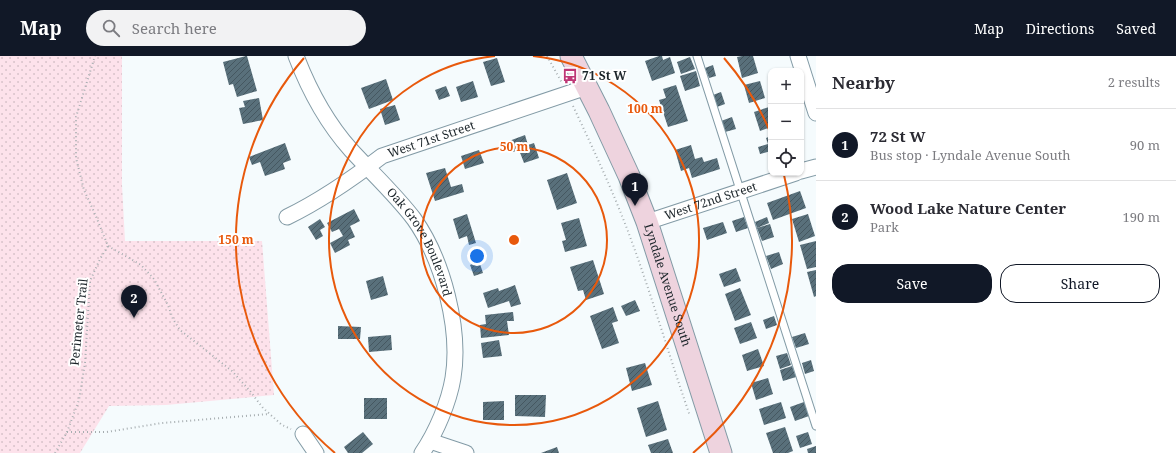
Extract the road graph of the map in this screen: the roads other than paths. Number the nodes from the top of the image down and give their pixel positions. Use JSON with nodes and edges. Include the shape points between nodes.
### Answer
{"nodes":[{"id":1,"x":296,"y":56,"type":"edge"},
{"id":2,"x":570,"y":56,"type":"edge"},
{"id":3,"x":697,"y":56,"type":"edge"},
{"id":4,"x":798,"y":56,"type":"edge"},
{"id":5,"x":587,"y":88,"type":"junction"},
{"id":6,"x":816,"y":113,"type":"edge"},
{"id":7,"x":816,"y":166,"type":"edge"},
{"id":8,"x":368,"y":167,"type":"junction"},
{"id":9,"x":804,"y":170,"type":"edge"},
{"id":10,"x":787,"y":176,"type":"edge"},
{"id":11,"x":740,"y":191,"type":"junction"},
{"id":12,"x":287,"y":217,"type":"dead end"},
{"id":13,"x":647,"y":222,"type":"junction"},
{"id":14,"x":816,"y":426,"type":"edge"},
{"id":15,"x":303,"y":434,"type":"road end"},
{"id":16,"x":426,"y":447,"type":"edge"},
{"id":17,"x":316,"y":453,"type":"edge"},
{"id":18,"x":466,"y":453,"type":"edge"},
{"id":19,"x":721,"y":453,"type":"edge"}],
"edges":[{"from":1,"to":8,"type":"street","name":"Oak Grove Boulevard","via":[[306,82],[326,117],[350,149]]},
{"from":2,"to":5,"type":"main road","name":"Lyndale Avenue South"},
{"from":3,"to":11,"type":"lane"},
{"from":4,"to":6,"type":"street"},
{"from":5,"to":8,"type":"street","name":"West 71st Street","via":[[382,156]]},
{"from":5,"to":13,"type":"main road","name":"Lyndale Avenue South","via":[[629,176]]},
{"from":7,"to":9,"type":"street"},
{"from":8,"to":12,"type":"street","name":"West 71st Street"},
{"from":8,"to":16,"type":"street","name":"Oak Grove Boulevard","via":[[414,220],[431,249],[443,280],[451,312],[455,345],[453,378],[443,412]]},
{"from":10,"to":11,"type":"street","name":"West 72nd Street"},
{"from":11,"to":13,"type":"street","name":"West 72nd Street"},
{"from":11,"to":14,"type":"lane"},
{"from":13,"to":19,"type":"main road","name":"Lyndale Avenue South"},
{"from":15,"to":17,"type":"street"},
{"from":16,"to":18,"type":"street"}]}
